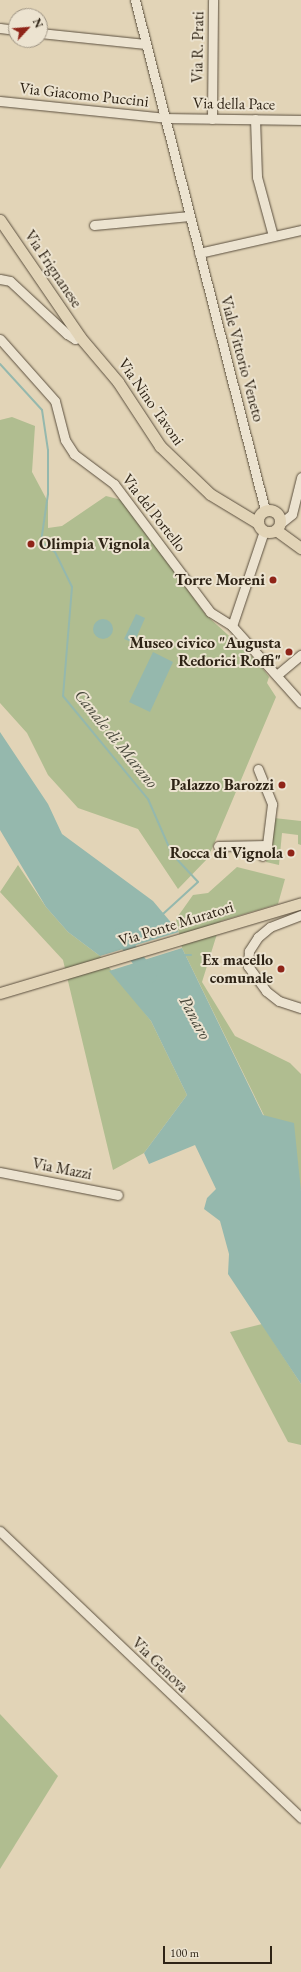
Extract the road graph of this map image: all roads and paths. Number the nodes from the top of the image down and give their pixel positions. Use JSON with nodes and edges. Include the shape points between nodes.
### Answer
{"nodes":[{"id":1,"x":135,"y":0,"type":"edge"},
{"id":2,"x":213,"y":0,"type":"edge"},
{"id":3,"x":48,"y":34,"type":"edge"},
{"id":4,"x":145,"y":44,"type":"junction"},
{"id":5,"x":0,"y":101,"type":"edge"},
{"id":6,"x":166,"y":118,"type":"junction"},
{"id":7,"x":212,"y":119,"type":"junction"},
{"id":8,"x":255,"y":119,"type":"junction"},
{"id":9,"x":301,"y":120,"type":"edge"},
{"id":10,"x":190,"y":216,"type":"junction"},
{"id":11,"x":0,"y":220,"type":"edge"},
{"id":12,"x":94,"y":225,"type":"dead end"},
{"id":13,"x":301,"y":230,"type":"edge"},
{"id":14,"x":273,"y":236,"type":"junction"},
{"id":15,"x":199,"y":253,"type":"junction"},
{"id":16,"x":0,"y":279,"type":"edge"},
{"id":17,"x":80,"y":337,"type":"junction"},
{"id":18,"x":0,"y":339,"type":"edge"},
{"id":19,"x":301,"y":477,"type":"edge"},
{"id":20,"x":265,"y":510,"type":"junction"},
{"id":21,"x":270,"y":527,"type":"junction"},
{"id":22,"x":301,"y":548,"type":"edge"},
{"id":23,"x":232,"y":626,"type":"junction"},
{"id":24,"x":301,"y":656,"type":"edge"},
{"id":25,"x":278,"y":674,"type":"junction"},
{"id":26,"x":301,"y":703,"type":"edge"},
{"id":27,"x":258,"y":769,"type":"dead end"},
{"id":28,"x":268,"y":845,"type":"junction"},
{"id":29,"x":218,"y":846,"type":"dead end"},
{"id":30,"x":262,"y":856,"type":"dead end"},
{"id":31,"x":301,"y":903,"type":"edge"},
{"id":32,"x":301,"y":915,"type":"edge"},
{"id":33,"x":0,"y":993,"type":"edge"},
{"id":34,"x":301,"y":1008,"type":"edge"},
{"id":35,"x":0,"y":1172,"type":"edge"},
{"id":36,"x":118,"y":1195,"type":"dead end"},
{"id":37,"x":0,"y":1532,"type":"edge"},
{"id":38,"x":301,"y":1818,"type":"edge"}],
"edges":[{"from":1,"to":4,"type":"street","name":"Viale Vittorio Veneto"},
{"from":2,"to":7,"type":"street","name":"Via R. Prati"},
{"from":3,"to":4,"type":"street"},
{"from":4,"to":6,"type":"street","name":"Viale Vittorio Veneto"},
{"from":5,"to":6,"type":"street","name":"Via Giacomo Puccini"},
{"from":6,"to":7,"type":"street","name":"Via della Pace"},
{"from":6,"to":10,"type":"street","name":"Viale Vittorio Veneto"},
{"from":7,"to":8,"type":"street","name":"Via della Pace"},
{"from":8,"to":9,"type":"street","name":"Via della Pace"},
{"from":8,"to":14,"type":"street","via":[[257,176]]},
{"from":10,"to":12,"type":"street"},
{"from":10,"to":15,"type":"street","name":"Viale Vittorio Veneto"},
{"from":11,"to":17,"type":"main road","name":"Via Frignanese"},
{"from":13,"to":14,"type":"street"},
{"from":14,"to":15,"type":"street"},
{"from":15,"to":20,"type":"street","name":"Viale Vittorio Veneto"},
{"from":16,"to":17,"type":"street","via":[[10,281],[67,334],[75,339]]},
{"from":17,"to":21,"type":"main road","name":"Via Nino Tavoni","via":[[110,371],[154,438],[182,470],[220,502]]},
{"from":18,"to":23,"type":"street","name":"Via del Portello","via":[[55,401],[65,440],[74,454],[114,484],[210,612]]},
{"from":19,"to":21,"type":"street","via":[[293,513]]},
{"from":20,"to":21,"type":"main road"},
{"from":20,"to":21,"type":"main road","via":[[276,512]]},
{"from":21,"to":22,"type":"main road","name":"Via Nino Tavoni"},
{"from":21,"to":23,"type":"street"},
{"from":23,"to":25,"type":"street","name":"Via del Portello"},
{"from":24,"to":25,"type":"street"},
{"from":25,"to":26,"type":"street","name":"Via del Portello"},
{"from":27,"to":28,"type":"street","via":[[272,804],[268,815]]},
{"from":28,"to":29,"type":"street"},
{"from":28,"to":30,"type":"street"},
{"from":31,"to":33,"type":"main road","name":"Via Ponte Muratori"},
{"from":32,"to":34,"type":"street","via":[[264,932],[248,957],[252,975],[266,991],[279,1001]]},
{"from":35,"to":36,"type":"street","name":"Via Mazzi"},
{"from":37,"to":38,"type":"street","name":"Via Genova"}]}
